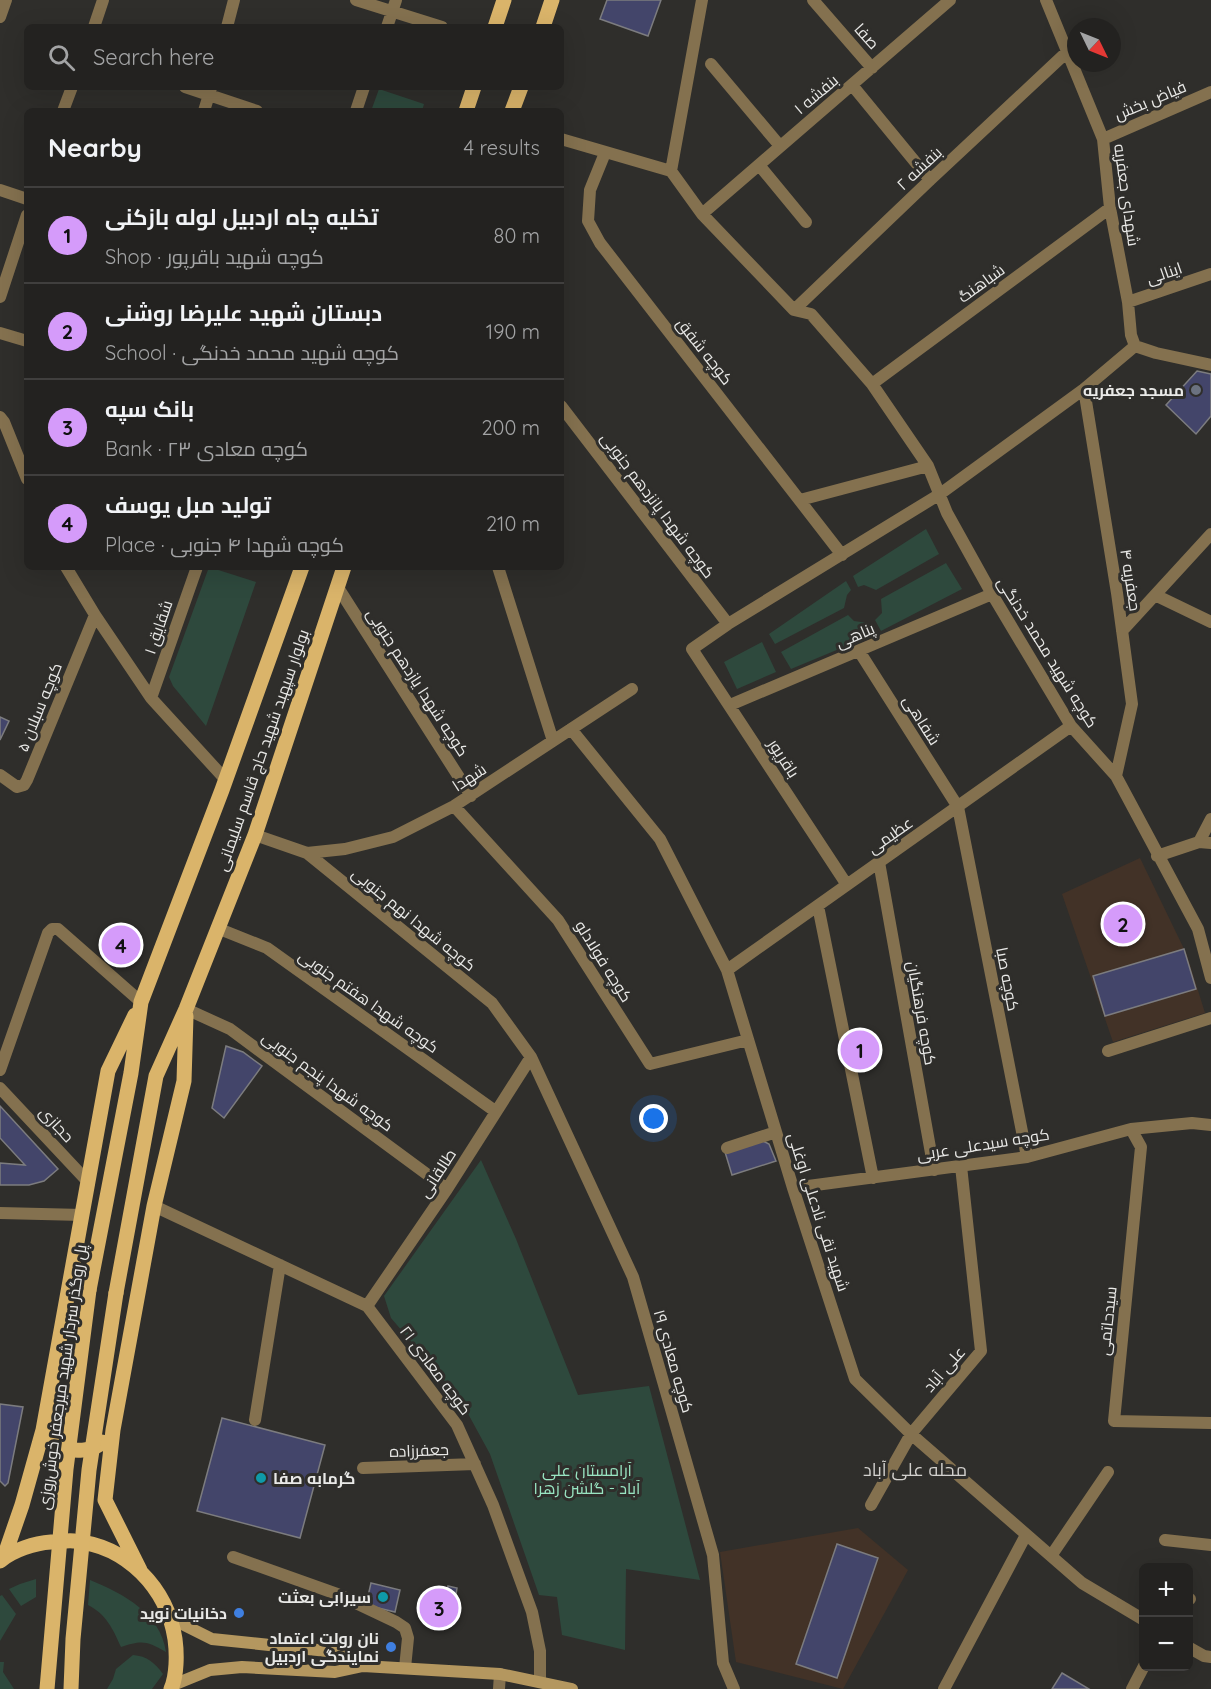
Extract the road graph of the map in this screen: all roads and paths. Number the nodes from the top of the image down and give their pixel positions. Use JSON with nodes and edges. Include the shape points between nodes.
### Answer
{"nodes":[{"id":1,"x":6,"y":0,"type":"edge"},
{"id":2,"x":103,"y":0,"type":"edge"},
{"id":3,"x":234,"y":0,"type":"edge"},
{"id":4,"x":356,"y":0,"type":"edge"},
{"id":5,"x":504,"y":0,"type":"edge"},
{"id":6,"x":552,"y":0,"type":"edge"},
{"id":7,"x":702,"y":0,"type":"edge"},
{"id":8,"x":813,"y":0,"type":"edge"},
{"id":9,"x":950,"y":0,"type":"edge"},
{"id":10,"x":1046,"y":0,"type":"edge"},
{"id":11,"x":394,"y":6,"type":"edge"},
{"id":12,"x":0,"y":17,"type":"edge"},
{"id":13,"x":95,"y":24,"type":"edge"},
{"id":14,"x":228,"y":24,"type":"edge"},
{"id":15,"x":388,"y":24,"type":"edge"},
{"id":16,"x":435,"y":24,"type":"edge"},
{"id":17,"x":496,"y":24,"type":"edge"},
{"id":18,"x":544,"y":24,"type":"edge"},
{"id":19,"x":1067,"y":49,"type":"edge"},
{"id":20,"x":1067,"y":52,"type":"edge"},
{"id":21,"x":711,"y":64,"type":"dead end"},
{"id":22,"x":872,"y":68,"type":"junction"},
{"id":23,"x":1076,"y":72,"type":"edge"},
{"id":24,"x":852,"y":85,"type":"junction"},
{"id":25,"x":71,"y":90,"type":"edge"},
{"id":26,"x":363,"y":90,"type":"edge"},
{"id":27,"x":473,"y":90,"type":"edge"},
{"id":28,"x":520,"y":90,"type":"edge"},
{"id":29,"x":211,"y":91,"type":"edge"},
{"id":30,"x":1211,"y":92,"type":"edge"},
{"id":31,"x":64,"y":108,"type":"edge"},
{"id":32,"x":205,"y":108,"type":"edge"},
{"id":33,"x":250,"y":108,"type":"edge"},
{"id":34,"x":357,"y":108,"type":"edge"},
{"id":35,"x":467,"y":108,"type":"edge"},
{"id":36,"x":513,"y":108,"type":"edge"},
{"id":37,"x":1102,"y":139,"type":"junction"},
{"id":38,"x":564,"y":141,"type":"edge"},
{"id":39,"x":780,"y":146,"type":"junction"},
{"id":40,"x":605,"y":153,"type":"junction"},
{"id":41,"x":759,"y":165,"type":"junction"},
{"id":42,"x":671,"y":171,"type":"junction"},
{"id":43,"x":930,"y":180,"type":"junction"},
{"id":44,"x":0,"y":190,"type":"edge"},
{"id":45,"x":24,"y":198,"type":"edge"},
{"id":46,"x":1110,"y":208,"type":"junction"},
{"id":47,"x":702,"y":214,"type":"junction"},
{"id":48,"x":806,"y":222,"type":"dead end"},
{"id":49,"x":24,"y":223,"type":"edge"},
{"id":50,"x":1211,"y":274,"type":"edge"},
{"id":51,"x":0,"y":297,"type":"edge"},
{"id":52,"x":1128,"y":302,"type":"junction"},
{"id":53,"x":794,"y":310,"type":"junction"},
{"id":54,"x":0,"y":333,"type":"edge"},
{"id":55,"x":24,"y":340,"type":"edge"},
{"id":56,"x":1135,"y":346,"type":"junction"},
{"id":57,"x":1211,"y":365,"type":"edge"},
{"id":58,"x":872,"y":384,"type":"junction"},
{"id":59,"x":1084,"y":389,"type":"junction"},
{"id":60,"x":564,"y":410,"type":"edge"},
{"id":61,"x":0,"y":417,"type":"edge"},
{"id":62,"x":928,"y":466,"type":"junction"},
{"id":63,"x":24,"y":472,"type":"edge"},
{"id":64,"x":940,"y":494,"type":"junction"},
{"id":65,"x":800,"y":500,"type":"junction"},
{"id":66,"x":1211,"y":534,"type":"edge"},
{"id":67,"x":842,"y":555,"type":"junction"},
{"id":68,"x":68,"y":570,"type":"edge"},
{"id":69,"x":196,"y":570,"type":"edge"},
{"id":70,"x":301,"y":570,"type":"edge"},
{"id":71,"x":343,"y":570,"type":"edge"},
{"id":72,"x":499,"y":570,"type":"edge"},
{"id":73,"x":336,"y":586,"type":"junction"},
{"id":74,"x":992,"y":594,"type":"junction"},
{"id":75,"x":1155,"y":595,"type":"junction"},
{"id":76,"x":94,"y":615,"type":"junction"},
{"id":77,"x":1211,"y":622,"type":"edge"},
{"id":78,"x":728,"y":624,"type":"junction"},
{"id":79,"x":1122,"y":631,"type":"junction"},
{"id":80,"x":859,"y":651,"type":"junction"},
{"id":81,"x":632,"y":689,"type":"dead end"},
{"id":82,"x":151,"y":698,"type":"junction"},
{"id":83,"x":730,"y":705,"type":"junction"},
{"id":84,"x":1071,"y":726,"type":"junction"},
{"id":85,"x":571,"y":729,"type":"junction"},
{"id":86,"x":553,"y":741,"type":"junction"},
{"id":87,"x":0,"y":775,"type":"edge"},
{"id":88,"x":1116,"y":776,"type":"junction"},
{"id":89,"x":225,"y":779,"type":"junction"},
{"id":90,"x":471,"y":796,"type":"junction"},
{"id":91,"x":454,"y":806,"type":"junction"},
{"id":92,"x":958,"y":807,"type":"junction"},
{"id":93,"x":1211,"y":819,"type":"edge"},
{"id":94,"x":255,"y":835,"type":"junction"},
{"id":95,"x":1205,"y":842,"type":"edge"},
{"id":96,"x":308,"y":853,"type":"junction"},
{"id":97,"x":1157,"y":856,"type":"junction"},
{"id":98,"x":879,"y":862,"type":"junction"},
{"id":99,"x":847,"y":885,"type":"junction"},
{"id":100,"x":818,"y":906,"type":"junction"},
{"id":101,"x":217,"y":928,"type":"junction"},
{"id":102,"x":1204,"y":929,"type":"edge"},
{"id":103,"x":727,"y":970,"type":"junction"},
{"id":104,"x":1211,"y":978,"type":"edge"},
{"id":105,"x":141,"y":1002,"type":"junction"},
{"id":106,"x":186,"y":1009,"type":"junction"},
{"id":107,"x":1211,"y":1018,"type":"edge"},
{"id":108,"x":748,"y":1040,"type":"junction"},
{"id":109,"x":1108,"y":1051,"type":"dead end"},
{"id":110,"x":531,"y":1057,"type":"junction"},
{"id":111,"x":0,"y":1070,"type":"edge"},
{"id":112,"x":131,"y":1073,"type":"joint"},
{"id":113,"x":0,"y":1088,"type":"edge"},
{"id":114,"x":495,"y":1111,"type":"junction"},
{"id":115,"x":1211,"y":1125,"type":"edge"},
{"id":116,"x":1131,"y":1129,"type":"junction"},
{"id":117,"x":776,"y":1132,"type":"junction"},
{"id":118,"x":727,"y":1148,"type":"dead end"},
{"id":119,"x":1027,"y":1157,"type":"junction"},
{"id":120,"x":960,"y":1166,"type":"junction"},
{"id":121,"x":934,"y":1170,"type":"junction"},
{"id":122,"x":873,"y":1178,"type":"junction"},
{"id":123,"x":89,"y":1183,"type":"junction"},
{"id":124,"x":794,"y":1188,"type":"junction"},
{"id":125,"x":447,"y":1189,"type":"junction"},
{"id":126,"x":154,"y":1206,"type":"junction"},
{"id":127,"x":0,"y":1213,"type":"edge"},
{"id":128,"x":83,"y":1215,"type":"junction"},
{"id":129,"x":280,"y":1265,"type":"junction"},
{"id":130,"x":368,"y":1306,"type":"junction"},
{"id":131,"x":255,"y":1420,"type":"dead end"},
{"id":132,"x":1211,"y":1423,"type":"edge"},
{"id":133,"x":43,"y":1430,"type":"junction"},
{"id":134,"x":113,"y":1430,"type":"junction"},
{"id":135,"x":911,"y":1434,"type":"junction"},
{"id":136,"x":475,"y":1464,"type":"junction"},
{"id":137,"x":363,"y":1468,"type":"dead end"},
{"id":138,"x":1108,"y":1472,"type":"dead end"},
{"id":139,"x":871,"y":1505,"type":"dead end"},
{"id":140,"x":1026,"y":1535,"type":"junction"},
{"id":141,"x":1165,"y":1540,"type":"dead end"},
{"id":142,"x":1211,"y":1545,"type":"edge"},
{"id":143,"x":1051,"y":1556,"type":"junction"},
{"id":144,"x":233,"y":1557,"type":"dead end"},
{"id":145,"x":2,"y":1559,"type":"edge"},
{"id":146,"x":140,"y":1570,"type":"junction"},
{"id":147,"x":1139,"y":1618,"type":"edge"},
{"id":148,"x":172,"y":1619,"type":"junction"},
{"id":149,"x":1193,"y":1650,"type":"edge"},
{"id":150,"x":1211,"y":1657,"type":"edge"},
{"id":151,"x":363,"y":1666,"type":"junction"},
{"id":152,"x":405,"y":1668,"type":"junction"},
{"id":153,"x":1141,"y":1671,"type":"edge"},
{"id":154,"x":500,"y":1674,"type":"junction"},
{"id":155,"x":540,"y":1681,"type":"junction"},
{"id":156,"x":172,"y":1687,"type":"edge"},
{"id":157,"x":47,"y":1689,"type":"edge"},
{"id":158,"x":71,"y":1689,"type":"edge"},
{"id":159,"x":499,"y":1689,"type":"edge"},
{"id":160,"x":572,"y":1689,"type":"edge"},
{"id":161,"x":734,"y":1689,"type":"edge"},
{"id":162,"x":944,"y":1689,"type":"edge"},
{"id":163,"x":1132,"y":1689,"type":"edge"}],
"edges":[{"from":1,"to":12,"type":"street"},
{"from":2,"to":13,"type":"street"},
{"from":3,"to":14,"type":"street"},
{"from":4,"to":11,"type":"street"},
{"from":5,"to":17,"type":"main road"},
{"from":6,"to":18,"type":"main road"},
{"from":7,"to":42,"type":"street"},
{"from":8,"to":22,"type":"street","name":"صفا"},
{"from":9,"to":22,"type":"street","name":"بنفشه ۱"},
{"from":10,"to":19,"type":"street","name":"شهدای جعفریه"},
{"from":11,"to":15,"type":"street"},
{"from":11,"to":16,"type":"street"},
{"from":20,"to":43,"type":"street","name":"بنفشه ۲"},
{"from":21,"to":39,"type":"street"},
{"from":22,"to":24,"type":"street","name":"بنفشه ۱"},
{"from":23,"to":37,"type":"street","name":"شهدای جعفریه"},
{"from":24,"to":39,"type":"street","name":"بنفشه ۱"},
{"from":24,"to":43,"type":"street"},
{"from":25,"to":31,"type":"street"},
{"from":26,"to":34,"type":"street"},
{"from":27,"to":35,"type":"main road"},
{"from":28,"to":36,"type":"main road"},
{"from":29,"to":32,"type":"street"},
{"from":29,"to":33,"type":"street"},
{"from":30,"to":37,"type":"street","name":"فیاض بخش"},
{"from":37,"to":46,"type":"street","name":"شهدای جعفریه"},
{"from":38,"to":40,"type":"street"},
{"from":39,"to":41,"type":"street","name":"بنفشه ۱"},
{"from":40,"to":42,"type":"street"},
{"from":40,"to":65,"type":"street","name":"کوچه شفق","via":[[590,190],[588,221],[600,243]]},
{"from":41,"to":47,"type":"street","name":"بنفشه ۱"},
{"from":41,"to":48,"type":"street"},
{"from":42,"to":47,"type":"street","name":"کوچه شهید محمد خدنگی"},
{"from":43,"to":53,"type":"street","name":"بنفشه ۲"},
{"from":44,"to":45,"type":"street"},
{"from":46,"to":52,"type":"street","name":"شهدای جعفریه"},
{"from":46,"to":58,"type":"street","name":"شباهنگ"},
{"from":47,"to":53,"type":"street","name":"کوچه شهید محمد خدنگی"},
{"from":49,"to":51,"type":"street"},
{"from":50,"to":52,"type":"street","name":"اینالی"},
{"from":52,"to":56,"type":"street","name":"شهدای جعفریه"},
{"from":53,"to":58,"type":"street","name":"کوچه شهید محمد خدنگی","via":[[811,314]]},
{"from":54,"to":55,"type":"street"},
{"from":56,"to":57,"type":"street"},
{"from":56,"to":59,"type":"street"},
{"from":58,"to":62,"type":"street","name":"کوچه شهید محمد خدنگی"},
{"from":59,"to":64,"type":"street"},
{"from":59,"to":79,"type":"street","name":"جعفریه ۴"},
{"from":60,"to":78,"type":"street","name":"کوچه شهدا پانزدهم جنوبی"},
{"from":61,"to":63,"type":"street"},
{"from":62,"to":64,"type":"street","name":"کوچه شهید محمد خدنگی"},
{"from":62,"to":65,"type":"street"},
{"from":64,"to":67,"type":"street"},
{"from":64,"to":74,"type":"street","name":"کوچه شهید محمد خدنگی"},
{"from":65,"to":67,"type":"street","name":"کوچه شفق"},
{"from":66,"to":75,"type":"street"},
{"from":67,"to":78,"type":"street"},
{"from":68,"to":76,"type":"street"},
{"from":69,"to":82,"type":"street","name":"شقایق ۱"},
{"from":70,"to":89,"type":"main road","name":"بولوار سپهبد شهید حاج قاسم سلیمانی"},
{"from":71,"to":73,"type":"main road","name":"بولوار سپهبد شهید حاج قاسم سلیمانی"},
{"from":72,"to":86,"type":"street"},
{"from":73,"to":90,"type":"street","name":"کوچه شهدا یازدهم جنوبی"},
{"from":73,"to":94,"type":"main road","name":"بولوار سپهبد شهید حاج قاسم سلیمانی"},
{"from":74,"to":80,"type":"street","name":"پناهی"},
{"from":74,"to":84,"type":"street","name":"کوچه شهید محمد خدنگی"},
{"from":75,"to":77,"type":"street"},
{"from":75,"to":79,"type":"street"},
{"from":76,"to":82,"type":"street"},
{"from":76,"to":87,"type":"street","name":"کوچه سبلان ۵","via":[[27,780],[17,787]]},
{"from":78,"to":83,"type":"street","name":"باقرپور","via":[[692,649]]},
{"from":79,"to":88,"type":"street","name":"جعفریه ۴","via":[[1132,704]]},
{"from":80,"to":83,"type":"street","name":"پناهی"},
{"from":80,"to":92,"type":"street","name":"شفاهی"},
{"from":81,"to":85,"type":"street","name":"شهدا"},
{"from":82,"to":89,"type":"street"},
{"from":83,"to":99,"type":"street","name":"باقرپور"},
{"from":84,"to":88,"type":"street","name":"کوچه شهید محمد خدنگی"},
{"from":84,"to":92,"type":"street","name":"عظیمی"},
{"from":85,"to":86,"type":"street","name":"شهدا"},
{"from":85,"to":103,"type":"street","name":"شهید نقی نادعلی اوغلی","via":[[660,839]]},
{"from":86,"to":90,"type":"street","name":"شهدا"},
{"from":88,"to":97,"type":"street","name":"کوچه شهید محمد خدنگی"},
{"from":89,"to":105,"type":"main road","name":"بولوار سپهبد شهید حاج قاسم سلیمانی"},
{"from":90,"to":91,"type":"street","name":"شهدا"},
{"from":91,"to":96,"type":"street","name":"شهدا","via":[[393,837]]},
{"from":91,"to":108,"type":"street","name":"کوچه فولادلو","via":[[558,920],[650,1064]]},
{"from":92,"to":98,"type":"street","name":"عظیمی"},
{"from":92,"to":119,"type":"street","name":"کوچه صبا"},
{"from":93,"to":95,"type":"street"},
{"from":94,"to":96,"type":"street","name":"کوچه شهدا نهم جنوبی"},
{"from":94,"to":101,"type":"main road","name":"بولوار سپهبد شهید حاج قاسم سلیمانی"},
{"from":95,"to":97,"type":"street"},
{"from":96,"to":110,"type":"street","name":"کوچه شهدا نهم جنوبی","via":[[492,1003]]},
{"from":97,"to":102,"type":"street","name":"کوچه شهید محمد خدنگی"},
{"from":98,"to":99,"type":"street","name":"عظیمی"},
{"from":98,"to":121,"type":"street","name":"کوچه فرهنگیان"},
{"from":99,"to":100,"type":"street","name":"عظیمی"},
{"from":100,"to":103,"type":"street","name":"عظیمی"},
{"from":100,"to":122,"type":"street"},
{"from":101,"to":106,"type":"main road","name":"بولوار سپهبد شهید حاج قاسم سلیمانی"},
{"from":101,"to":114,"type":"street","name":"کوچه شهدا هفتم جنوبی","via":[[267,948]]},
{"from":102,"to":104,"type":"street","name":"کوچه شهید محمد خدنگی"},
{"from":103,"to":108,"type":"street","name":"شهید نقی نادعلی اوغلی"},
{"from":105,"to":111,"type":"street","via":[[58,929],[52,929]]},
{"from":105,"to":112,"type":"main road","name":"بولوار سپهبد شهید حاج قاسم سلیمانی"},
{"from":105,"to":123,"type":"main road","via":[[108,1071]]},
{"from":106,"to":125,"type":"street","name":"کوچه شهدا پنجم جنوبی","via":[[230,1029]]},
{"from":106,"to":126,"type":"main road","via":[[184,1081]]},
{"from":106,"to":158,"type":"main road","name":"بولوار سپهبد شهید حاج قاسم سلیمانی","bridge":true,"via":[[156,1076],[116,1293],[89,1470]]},
{"from":107,"to":109,"type":"street"},
{"from":108,"to":117,"type":"street","name":"شهید نقی نادعلی اوغلی"},
{"from":110,"to":114,"type":"street","name":"طالقانی"},
{"from":110,"to":161,"type":"street","name":"کوچه معادی ۱۹","via":[[633,1277],[713,1555],[723,1663]]},
{"from":112,"to":157,"type":"main road","name":"پل روگذر سردار شهید میرجعفر خوش‌روزی","bridge":true,"via":[[89,1290],[66,1469]]},
{"from":113,"to":123,"type":"street","name":"حجازی"},
{"from":114,"to":125,"type":"street","name":"طالقانی"},
{"from":115,"to":116,"type":"street","name":"کوچه سیدعلی عربی"},
{"from":116,"to":119,"type":"street","name":"کوچه سیدعلی عربی"},
{"from":116,"to":132,"type":"street","name":"سیدحاتمی","via":[[1141,1147],[1114,1420]]},
{"from":117,"to":118,"type":"street"},
{"from":117,"to":124,"type":"street","name":"شهید نقی نادعلی اوغلی"},
{"from":119,"to":120,"type":"street","name":"کوچه سیدعلی عربی"},
{"from":120,"to":121,"type":"street","name":"کوچه سیدعلی عربی"},
{"from":120,"to":135,"type":"street","name":"علی آباد","via":[[981,1351]]},
{"from":121,"to":122,"type":"street","name":"کوچه سیدعلی عربی"},
{"from":122,"to":124,"type":"street","name":"کوچه سیدعلی عربی"},
{"from":123,"to":128,"type":"main road"},
{"from":124,"to":135,"type":"street","name":"شهید نقی نادعلی اوغلی","via":[[855,1379]]},
{"from":125,"to":130,"type":"street","name":"طالقانی"},
{"from":126,"to":129,"type":"street","name":"کوچه معادی ۲۱"},
{"from":126,"to":134,"type":"main road"},
{"from":127,"to":128,"type":"street"},
{"from":128,"to":133,"type":"main road"},
{"from":129,"to":130,"type":"street","name":"کوچه معادی ۲۱"},
{"from":129,"to":131,"type":"street"},
{"from":130,"to":136,"type":"street","name":"کوچه معادی ۲۱","via":[[458,1425]]},
{"from":133,"to":134,"type":"main road","via":[[58,1447],[81,1450],[98,1446]]},
{"from":133,"to":145,"type":"main road"},
{"from":134,"to":146,"type":"main road","via":[[105,1500]]},
{"from":135,"to":139,"type":"street","name":"علی آباد"},
{"from":135,"to":140,"type":"street","name":"شهید نقی نادعلی اوغلی"},
{"from":136,"to":137,"type":"street","name":"جعفرزاده"},
{"from":136,"to":155,"type":"street","name":"کوچه معادی ۲۱","via":[[532,1612],[540,1651]]},
{"from":138,"to":143,"type":"street"},
{"from":140,"to":143,"type":"street","name":"شهید نقی نادعلی اوغلی"},
{"from":140,"to":162,"type":"street"},
{"from":141,"to":142,"type":"street"},
{"from":143,"to":147,"type":"street","name":"شهید نقی نادعلی اوغلی","via":[[1082,1583]]},
{"from":144,"to":152,"type":"street","via":[[337,1594],[396,1622],[405,1628],[408,1638]]},
{"from":145,"to":146,"type":"main road","via":[[38,1543],[74,1541],[110,1550]]},
{"from":146,"to":148,"type":"main road","via":[[157,1589]]},
{"from":148,"to":151,"type":"main road","via":[[212,1638],[337,1652]]},
{"from":148,"to":156,"type":"main road","via":[[177,1652]]},
{"from":149,"to":150,"type":"street"},
{"from":151,"to":152,"type":"main road"},
{"from":151,"to":156,"type":"main road","via":[[335,1672],[243,1667],[210,1670]]},
{"from":152,"to":154,"type":"main road"},
{"from":153,"to":163,"type":"street"},
{"from":154,"to":155,"type":"main road"},
{"from":154,"to":159,"type":"street"},
{"from":155,"to":160,"type":"main road"}]}
